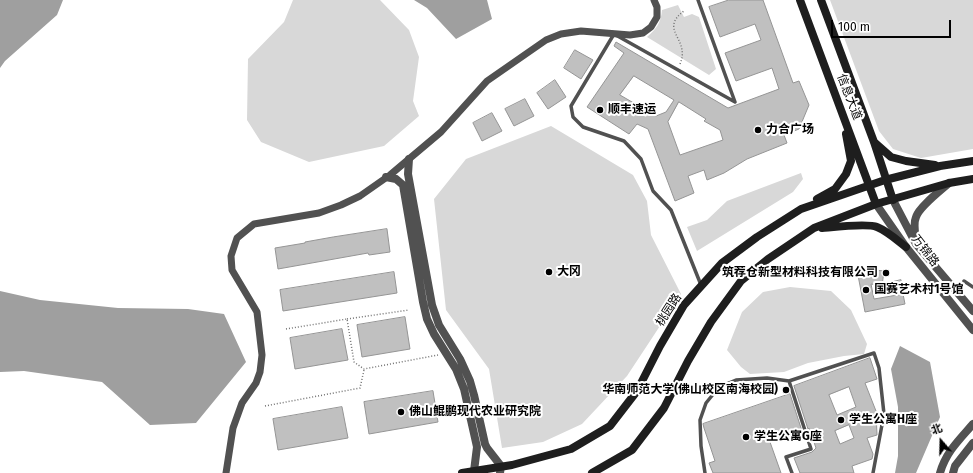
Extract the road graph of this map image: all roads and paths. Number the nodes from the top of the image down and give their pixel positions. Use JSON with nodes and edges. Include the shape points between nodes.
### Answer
{"nodes":[{"id":1,"x":654,"y":0,"type":"edge"},
{"id":2,"x":698,"y":0,"type":"edge"},
{"id":3,"x":800,"y":0,"type":"edge"},
{"id":4,"x":821,"y":0,"type":"edge"},
{"id":5,"x":684,"y":11,"type":"dead end"},
{"id":6,"x":614,"y":34,"type":"junction"},
{"id":7,"x":678,"y":70,"type":"junction"},
{"id":8,"x":843,"y":116,"type":"junction"},
{"id":9,"x":874,"y":142,"type":"junction"},
{"id":10,"x":409,"y":159,"type":"junction"},
{"id":11,"x":973,"y":161,"type":"edge"},
{"id":12,"x":940,"y":166,"type":"junction"},
{"id":13,"x":386,"y":177,"type":"junction"},
{"id":14,"x":973,"y":179,"type":"edge"},
{"id":15,"x":886,"y":180,"type":"junction"},
{"id":16,"x":949,"y":183,"type":"junction"},
{"id":17,"x":869,"y":185,"type":"junction"},
{"id":18,"x":893,"y":200,"type":"junction"},
{"id":19,"x":876,"y":204,"type":"junction"},
{"id":20,"x":800,"y":209,"type":"junction"},
{"id":21,"x":814,"y":228,"type":"junction"},
{"id":22,"x":916,"y":244,"type":"junction"},
{"id":23,"x":906,"y":246,"type":"junction"},
{"id":24,"x":964,"y":282,"type":"dead end"},
{"id":25,"x":701,"y":286,"type":"junction"},
{"id":26,"x":973,"y":287,"type":"edge"},
{"id":27,"x":409,"y":310,"type":"dead end"},
{"id":28,"x":973,"y":311,"type":"edge"},
{"id":29,"x":347,"y":320,"type":"junction"},
{"id":30,"x":286,"y":329,"type":"dead end"},
{"id":31,"x":973,"y":330,"type":"edge"},
{"id":32,"x":446,"y":354,"type":"junction"},
{"id":33,"x":364,"y":369,"type":"junction"},
{"id":34,"x":789,"y":381,"type":"junction"},
{"id":35,"x":265,"y":406,"type":"dead end"},
{"id":36,"x":973,"y":424,"type":"edge"},
{"id":37,"x":973,"y":443,"type":"edge"},
{"id":38,"x":500,"y":470,"type":"edge"},
{"id":39,"x":475,"y":472,"type":"edge"},
{"id":40,"x":226,"y":473,"type":"edge"},
{"id":41,"x":462,"y":473,"type":"edge"},
{"id":42,"x":592,"y":473,"type":"edge"},
{"id":43,"x":705,"y":473,"type":"edge"},
{"id":44,"x":792,"y":473,"type":"edge"},
{"id":45,"x":873,"y":473,"type":"edge"},
{"id":46,"x":940,"y":473,"type":"edge"},
{"id":47,"x":953,"y":473,"type":"edge"}],
"edges":[{"from":1,"to":6,"type":"street","via":[[657,7],[656,17],[651,27],[643,33]]},
{"from":2,"to":7,"type":"lane","via":[[735,102]]},
{"from":3,"to":8,"type":"main road","name":"信息大道"},
{"from":4,"to":9,"type":"main road","name":"信息大道"},
{"from":5,"to":7,"type":"path","via":[[675,19],[673,25],[683,53]]},
{"from":6,"to":7,"type":"lane"},
{"from":6,"to":10,"type":"street","via":[[581,31],[561,34],[546,40],[487,82],[440,132]]},
{"from":6,"to":25,"type":"lane","via":[[571,106],[573,117],[583,127],[624,141],[642,159],[653,191],[671,210]]},
{"from":8,"to":17,"type":"main road","name":"信息大道"},
{"from":8,"to":20,"type":"main road","via":[[851,161],[846,174],[835,189]]},
{"from":9,"to":12,"type":"main road","via":[[891,157]]},
{"from":9,"to":15,"type":"main road","name":"信息大道"},
{"from":10,"to":13,"type":"street"},
{"from":10,"to":38,"type":"street","via":[[408,174],[432,305],[439,325],[470,381],[487,448]]},
{"from":11,"to":12,"type":"main road"},
{"from":12,"to":15,"type":"main road","name":"桃园路"},
{"from":13,"to":32,"type":"street","via":[[396,179],[403,185],[427,319]]},
{"from":13,"to":40,"type":"street","via":[[360,196],[341,205],[302,217],[254,224],[237,238],[231,256],[232,270],[257,312],[262,355],[256,383],[242,403],[233,428]]},
{"from":14,"to":16,"type":"main road"},
{"from":15,"to":17,"type":"main road","name":"桃园路"},
{"from":15,"to":18,"type":"main road","name":"信息大道"},
{"from":16,"to":18,"type":"main road"},
{"from":16,"to":22,"type":"street","via":[[926,203],[916,216]]},
{"from":17,"to":19,"type":"main road","name":"信息大道"},
{"from":17,"to":20,"type":"main road","name":"桃园路"},
{"from":18,"to":19,"type":"main road"},
{"from":18,"to":22,"type":"street","name":"万锦路"},
{"from":19,"to":21,"type":"main road"},
{"from":19,"to":23,"type":"street","name":"万锦路"},
{"from":20,"to":25,"type":"main road","name":"桃园路","via":[[722,263]]},
{"from":21,"to":23,"type":"main road","via":[[876,226]]},
{"from":21,"to":42,"type":"main road","via":[[741,281],[711,322],[664,408],[632,450]]},
{"from":22,"to":28,"type":"street","name":"万锦路"},
{"from":23,"to":31,"type":"street","name":"万锦路"},
{"from":24,"to":26,"type":"lane"},
{"from":25,"to":38,"type":"main road","name":"桃园路","via":[[684,305],[637,391],[610,426],[571,449]]},
{"from":27,"to":29,"type":"path"},
{"from":29,"to":30,"type":"path"},
{"from":29,"to":33,"type":"path","via":[[354,362]]},
{"from":32,"to":33,"type":"path"},
{"from":32,"to":39,"type":"street","via":[[456,369],[464,389],[477,447]]},
{"from":33,"to":35,"type":"path","via":[[360,388]]},
{"from":34,"to":43,"type":"lane","via":[[767,378],[736,380],[719,386],[706,403],[700,420]]},
{"from":34,"to":44,"type":"lane","via":[[811,449],[786,457]]},
{"from":34,"to":45,"type":"lane","via":[[874,353],[879,368],[884,414]]},
{"from":36,"to":46,"type":"street","via":[[944,461]]},
{"from":37,"to":47,"type":"street","via":[[955,466]]},
{"from":38,"to":39,"type":"main road","name":"桃园路"},
{"from":39,"to":41,"type":"main road","name":"桃园路"}]}
